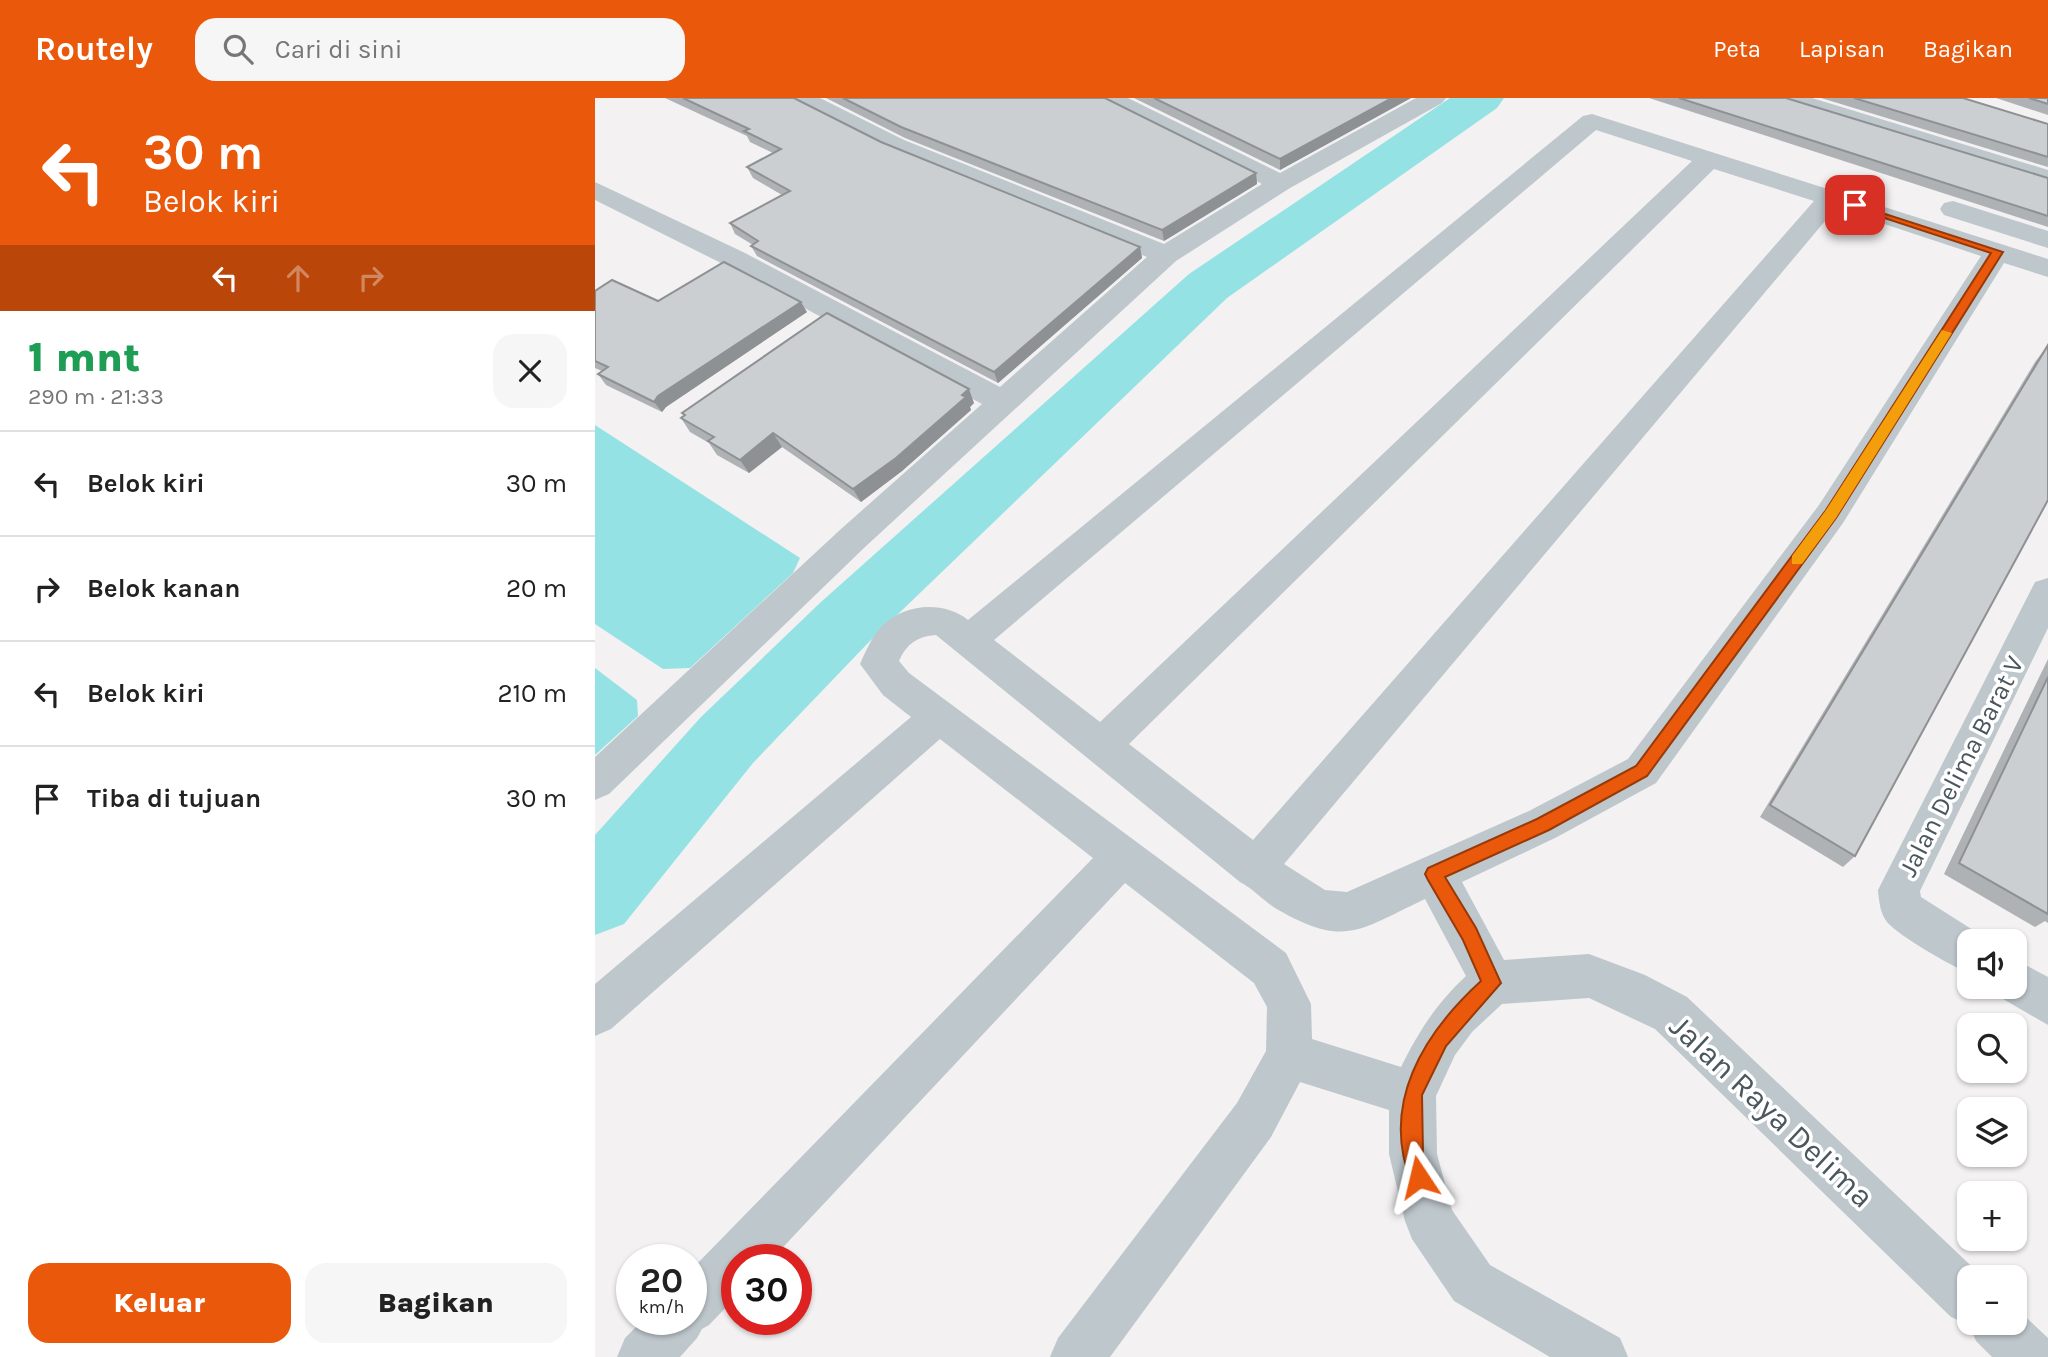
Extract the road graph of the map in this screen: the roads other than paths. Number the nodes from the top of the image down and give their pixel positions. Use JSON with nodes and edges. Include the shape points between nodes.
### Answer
{"nodes":[{"id":1,"x":801,"y":98,"type":"edge"},
{"id":2,"x":1109,"y":98,"type":"edge"},
{"id":3,"x":1434,"y":98,"type":"edge"},
{"id":4,"x":1787,"y":98,"type":"edge"},
{"id":5,"x":1171,"y":104,"type":"edge"},
{"id":6,"x":1148,"y":115,"type":"junction"},
{"id":7,"x":1710,"y":158,"type":"junction"},
{"id":8,"x":2048,"y":178,"type":"edge"},
{"id":9,"x":1281,"y":183,"type":"junction"},
{"id":10,"x":595,"y":190,"type":"edge"},
{"id":11,"x":1832,"y":197,"type":"junction"},
{"id":12,"x":1931,"y":202,"type":"dead end"},
{"id":13,"x":2048,"y":240,"type":"edge"},
{"id":14,"x":1997,"y":252,"type":"junction"},
{"id":15,"x":1166,"y":255,"type":"junction"},
{"id":16,"x":2048,"y":268,"type":"edge"},
{"id":17,"x":1003,"y":402,"type":"junction"},
{"id":18,"x":2048,"y":592,"type":"edge"},
{"id":19,"x":969,"y":640,"type":"junction"},
{"id":20,"x":939,"y":717,"type":"junction"},
{"id":21,"x":1102,"y":745,"type":"junction"},
{"id":22,"x":595,"y":782,"type":"edge"},
{"id":23,"x":1123,"y":856,"type":"junction"},
{"id":24,"x":1255,"y":868,"type":"junction"},
{"id":25,"x":1434,"y":874,"type":"junction"},
{"id":26,"x":1957,"y":944,"type":"edge"},
{"id":27,"x":1492,"y":983,"type":"junction"},
{"id":28,"x":2027,"y":989,"type":"edge"},
{"id":29,"x":2048,"y":1003,"type":"edge"},
{"id":30,"x":595,"y":1013,"type":"edge"},
{"id":31,"x":1289,"y":1055,"type":"junction"},
{"id":32,"x":1412,"y":1094,"type":"junction"},
{"id":33,"x":1957,"y":1287,"type":"edge"},
{"id":34,"x":707,"y":1290,"type":"edge"},
{"id":35,"x":664,"y":1335,"type":"edge"},
{"id":36,"x":2007,"y":1335,"type":"edge"},
{"id":37,"x":643,"y":1357,"type":"edge"},
{"id":38,"x":1077,"y":1357,"type":"edge"},
{"id":39,"x":1601,"y":1357,"type":"edge"},
{"id":40,"x":2030,"y":1357,"type":"edge"}],
"edges":[{"from":1,"to":15,"type":"street","via":[[895,145]]},
{"from":2,"to":6,"type":"street"},
{"from":3,"to":9,"type":"street"},
{"from":4,"to":8,"type":"street"},
{"from":5,"to":6,"type":"street"},
{"from":6,"to":9,"type":"street"},
{"from":7,"to":11,"type":"street"},
{"from":7,"to":19,"type":"street","via":[[1592,121]]},
{"from":7,"to":21,"type":"street"},
{"from":9,"to":15,"type":"street"},
{"from":10,"to":17,"type":"street","via":[[821,319]]},
{"from":11,"to":14,"type":"street"},
{"from":11,"to":24,"type":"street"},
{"from":12,"to":13,"type":"street"},
{"from":14,"to":16,"type":"street"},
{"from":14,"to":25,"type":"street","via":[[1831,514],[1642,771],[1543,824]]},
{"from":15,"to":17,"type":"street"},
{"from":17,"to":22,"type":"street"},
{"from":18,"to":26,"type":"street","name":"Jalan Delima Barat V","via":[[1899,890],[1900,904],[1910,915]]},
{"from":19,"to":20,"type":"street","via":[[944,621],[923,619],[886,644],[879,664]]},
{"from":19,"to":21,"type":"street"},
{"from":20,"to":23,"type":"street"},
{"from":20,"to":30,"type":"street"},
{"from":21,"to":24,"type":"street"},
{"from":23,"to":31,"type":"street","via":[[1270,968],[1289,1004]]},
{"from":23,"to":34,"type":"street"},
{"from":24,"to":25,"type":"street","via":[[1320,910],[1349,913]]},
{"from":25,"to":27,"type":"street"},
{"from":27,"to":32,"type":"street","via":[[1439,1039]]},
{"from":27,"to":33,"type":"street","name":"Jalan Raya Delima","via":[[1589,976],[1671,1013]]},
{"from":28,"to":29,"type":"street"},
{"from":31,"to":32,"type":"street"},
{"from":31,"to":38,"type":"street","via":[[1254,1120]]},
{"from":32,"to":39,"type":"street","via":[[1413,1154],[1430,1221],[1472,1283]]},
{"from":35,"to":37,"type":"street"},
{"from":36,"to":40,"type":"street"}]}
